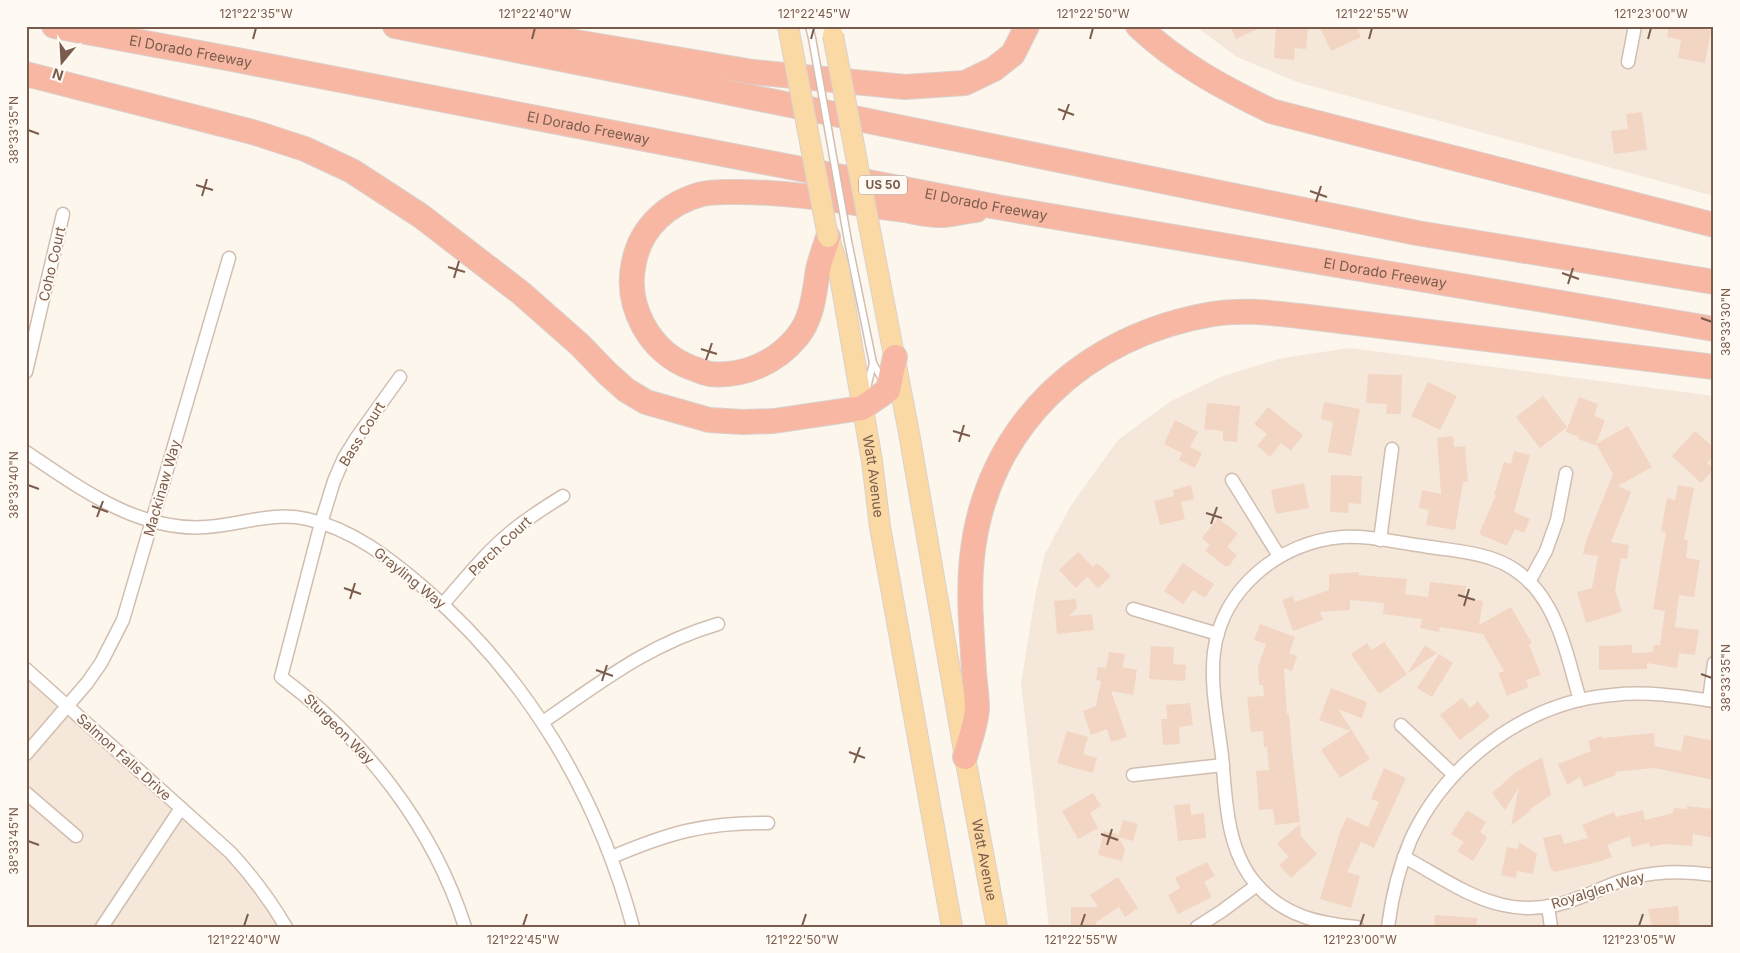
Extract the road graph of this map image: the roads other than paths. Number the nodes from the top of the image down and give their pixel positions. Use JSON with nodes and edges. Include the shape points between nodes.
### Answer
{"nodes":[{"id":1,"x":54,"y":26,"type":"edge"},
{"id":2,"x":395,"y":26,"type":"edge"},
{"id":3,"x":480,"y":26,"type":"edge"},
{"id":4,"x":788,"y":26,"type":"edge"},
{"id":5,"x":810,"y":26,"type":"edge"},
{"id":6,"x":1027,"y":26,"type":"edge"},
{"id":7,"x":1138,"y":26,"type":"edge"},
{"id":8,"x":1635,"y":26,"type":"edge"},
{"id":9,"x":828,"y":32,"type":"edge"},
{"id":10,"x":1628,"y":62,"type":"dead end"},
{"id":11,"x":26,"y":74,"type":"edge"},
{"id":12,"x":997,"y":207,"type":"junction"},
{"id":13,"x":63,"y":214,"type":"dead end"},
{"id":14,"x":1714,"y":225,"type":"edge"},
{"id":15,"x":838,"y":239,"type":"junction"},
{"id":16,"x":228,"y":258,"type":"dead end"},
{"id":17,"x":1714,"y":282,"type":"edge"},
{"id":18,"x":1714,"y":329,"type":"edge"},
{"id":19,"x":884,"y":360,"type":"junction"},
{"id":20,"x":1714,"y":367,"type":"edge"},
{"id":21,"x":26,"y":372,"type":"edge"},
{"id":22,"x":400,"y":377,"type":"dead end"},
{"id":23,"x":892,"y":398,"type":"junction"},
{"id":24,"x":862,"y":408,"type":"junction"},
{"id":25,"x":909,"y":433,"type":"junction"},
{"id":26,"x":1392,"y":449,"type":"dead end"},
{"id":27,"x":26,"y":452,"type":"edge"},
{"id":28,"x":1566,"y":473,"type":"dead end"},
{"id":29,"x":1232,"y":480,"type":"dead end"},
{"id":30,"x":563,"y":496,"type":"dead end"},
{"id":31,"x":152,"y":521,"type":"junction"},
{"id":32,"x":321,"y":523,"type":"junction"},
{"id":33,"x":1380,"y":540,"type":"junction"},
{"id":34,"x":1279,"y":556,"type":"junction"},
{"id":35,"x":1529,"y":582,"type":"junction"},
{"id":36,"x":443,"y":604,"type":"junction"},
{"id":37,"x":1133,"y":609,"type":"dead end"},
{"id":38,"x":718,"y":624,"type":"dead end"},
{"id":39,"x":1218,"y":634,"type":"junction"},
{"id":40,"x":1714,"y":663,"type":"edge"},
{"id":41,"x":26,"y":669,"type":"edge"},
{"id":42,"x":1580,"y":700,"type":"junction"},
{"id":43,"x":1711,"y":701,"type":"edge"},
{"id":44,"x":68,"y":705,"type":"junction"},
{"id":45,"x":543,"y":722,"type":"junction"},
{"id":46,"x":1401,"y":725,"type":"dead end"},
{"id":47,"x":26,"y":754,"type":"edge"},
{"id":48,"x":965,"y":757,"type":"junction"},
{"id":49,"x":1223,"y":765,"type":"junction"},
{"id":50,"x":1133,"y":775,"type":"dead end"},
{"id":51,"x":1454,"y":775,"type":"junction"},
{"id":52,"x":26,"y":793,"type":"edge"},
{"id":53,"x":181,"y":808,"type":"junction"},
{"id":54,"x":768,"y":823,"type":"dead end"},
{"id":55,"x":76,"y":836,"type":"dead end"},
{"id":56,"x":1404,"y":856,"type":"junction"},
{"id":57,"x":612,"y":857,"type":"junction"},
{"id":58,"x":1714,"y":876,"type":"edge"},
{"id":59,"x":1257,"y":885,"type":"junction"},
{"id":60,"x":1548,"y":906,"type":"junction"},
{"id":61,"x":102,"y":927,"type":"edge"},
{"id":62,"x":286,"y":927,"type":"edge"},
{"id":63,"x":465,"y":927,"type":"edge"},
{"id":64,"x":634,"y":927,"type":"edge"},
{"id":65,"x":952,"y":927,"type":"edge"},
{"id":66,"x":997,"y":927,"type":"edge"},
{"id":67,"x":1197,"y":927,"type":"edge"},
{"id":68,"x":1357,"y":927,"type":"edge"},
{"id":69,"x":1388,"y":927,"type":"edge"},
{"id":70,"x":1551,"y":927,"type":"edge"}],
"edges":[{"from":1,"to":12,"type":"highway","name":"El Dorado Freeway","number":"US 50"},
{"from":2,"to":17,"type":"highway","via":[[1418,233]]},
{"from":3,"to":6,"type":"highway","via":[[753,72],[905,87],[965,82],[994,69],[1013,54]]},
{"from":4,"to":15,"type":"main road","name":"Watt Avenue","bridge":true},
{"from":5,"to":9,"type":"lane"},
{"from":7,"to":14,"type":"highway","via":[[1184,64],[1225,89],[1271,111]]},
{"from":8,"to":10,"type":"street"},
{"from":9,"to":15,"type":"lane","bridge":true},
{"from":9,"to":19,"type":"main road","name":"Watt Avenue","bridge":true,"via":[[873,246]]},
{"from":11,"to":24,"type":"highway","via":[[256,133],[305,148],[352,171],[421,216],[521,293],[580,345],[607,374],[646,402],[708,420],[743,422],[774,421]]},
{"from":12,"to":15,"type":"highway","via":[[938,215],[769,192],[704,193],[663,213],[648,229],[636,250],[632,290],[643,328],[661,349],[682,364],[709,374],[736,373],[760,367],[798,337],[810,315],[818,269]]},
{"from":12,"to":18,"type":"highway","name":"El Dorado Freeway","number":"US 50"},
{"from":13,"to":21,"type":"street","name":"Coho Court"},
{"from":15,"to":19,"type":"lane"},
{"from":15,"to":24,"type":"main road","name":"Watt Avenue","via":[[838,265]]},
{"from":16,"to":31,"type":"street","name":"Mackinaw Way"},
{"from":19,"to":23,"type":"highway"},
{"from":19,"to":24,"type":"lane"},
{"from":19,"to":25,"type":"main road","name":"Watt Avenue"},
{"from":20,"to":48,"type":"highway","via":[[1256,312],[1215,313],[1172,322],[1126,339],[1088,361],[1032,412],[990,483],[978,519],[972,559],[970,607],[977,711]]},
{"from":22,"to":32,"type":"street","name":"Bass Court","via":[[344,458]]},
{"from":23,"to":24,"type":"highway"},
{"from":23,"to":25,"type":"lane"},
{"from":24,"to":65,"type":"main road","name":"Watt Avenue","via":[[880,527]]},
{"from":25,"to":48,"type":"main road","name":"Watt Avenue"},
{"from":26,"to":33,"type":"street"},
{"from":27,"to":31,"type":"street","name":"Grayling Way","via":[[79,488]]},
{"from":28,"to":35,"type":"street","via":[[1557,520],[1546,551]]},
{"from":29,"to":34,"type":"street"},
{"from":30,"to":36,"type":"street","name":"Perch Court","via":[[511,532]]},
{"from":31,"to":32,"type":"street","name":"Grayling Way","via":[[202,528],[285,516]]},
{"from":31,"to":44,"type":"street","name":"Mackinaw Way","via":[[123,620],[113,642],[87,683]]},
{"from":32,"to":36,"type":"street","name":"Grayling Way","via":[[374,548]]},
{"from":32,"to":63,"type":"street","name":"Sturgeon Way","via":[[281,677],[355,741],[399,796],[435,855]]},
{"from":33,"to":34,"type":"street","via":[[1344,537],[1321,540],[1298,546]]},
{"from":33,"to":35,"type":"street","via":[[1492,558]]},
{"from":34,"to":39,"type":"street","via":[[1253,576],[1238,594]]},
{"from":35,"to":42,"type":"street","via":[[1550,608]]},
{"from":36,"to":45,"type":"street","name":"Grayling Way","via":[[493,656]]},
{"from":37,"to":39,"type":"street"},
{"from":38,"to":45,"type":"street","via":[[645,654]]},
{"from":39,"to":49,"type":"street","via":[[1213,675]]},
{"from":40,"to":43,"type":"street"},
{"from":41,"to":44,"type":"street","name":"Salmon Falls Drive"},
{"from":42,"to":43,"type":"street","via":[[1638,693]]},
{"from":42,"to":51,"type":"street","via":[[1530,718],[1507,731],[1485,746]]},
{"from":44,"to":47,"type":"street","name":"Salmon Falls Drive"},
{"from":44,"to":53,"type":"street","name":"Salmon Falls Drive"},
{"from":45,"to":57,"type":"street","name":"Grayling Way","via":[[581,787]]},
{"from":46,"to":51,"type":"street"},
{"from":48,"to":66,"type":"main road","name":"Watt Avenue"},
{"from":49,"to":50,"type":"street"},
{"from":49,"to":59,"type":"street","via":[[1230,829],[1244,867]]},
{"from":51,"to":56,"type":"street","via":[[1424,815]]},
{"from":52,"to":55,"type":"street"},
{"from":53,"to":61,"type":"street","name":"Salmon Falls Drive"},
{"from":53,"to":62,"type":"street","name":"Salmon Falls Drive","via":[[254,878]]},
{"from":54,"to":57,"type":"street","via":[[710,826],[678,832]]},
{"from":56,"to":60,"type":"street","name":"Royalglen Way","via":[[1480,898],[1515,906]]},
{"from":56,"to":69,"type":"street"},
{"from":57,"to":64,"type":"street","name":"Grayling Way"},
{"from":58,"to":60,"type":"street","name":"Royalglen Way","via":[[1682,872],[1639,876]]},
{"from":59,"to":67,"type":"street"},
{"from":59,"to":68,"type":"street","via":[[1286,909],[1304,918]]},
{"from":60,"to":70,"type":"street"}]}
